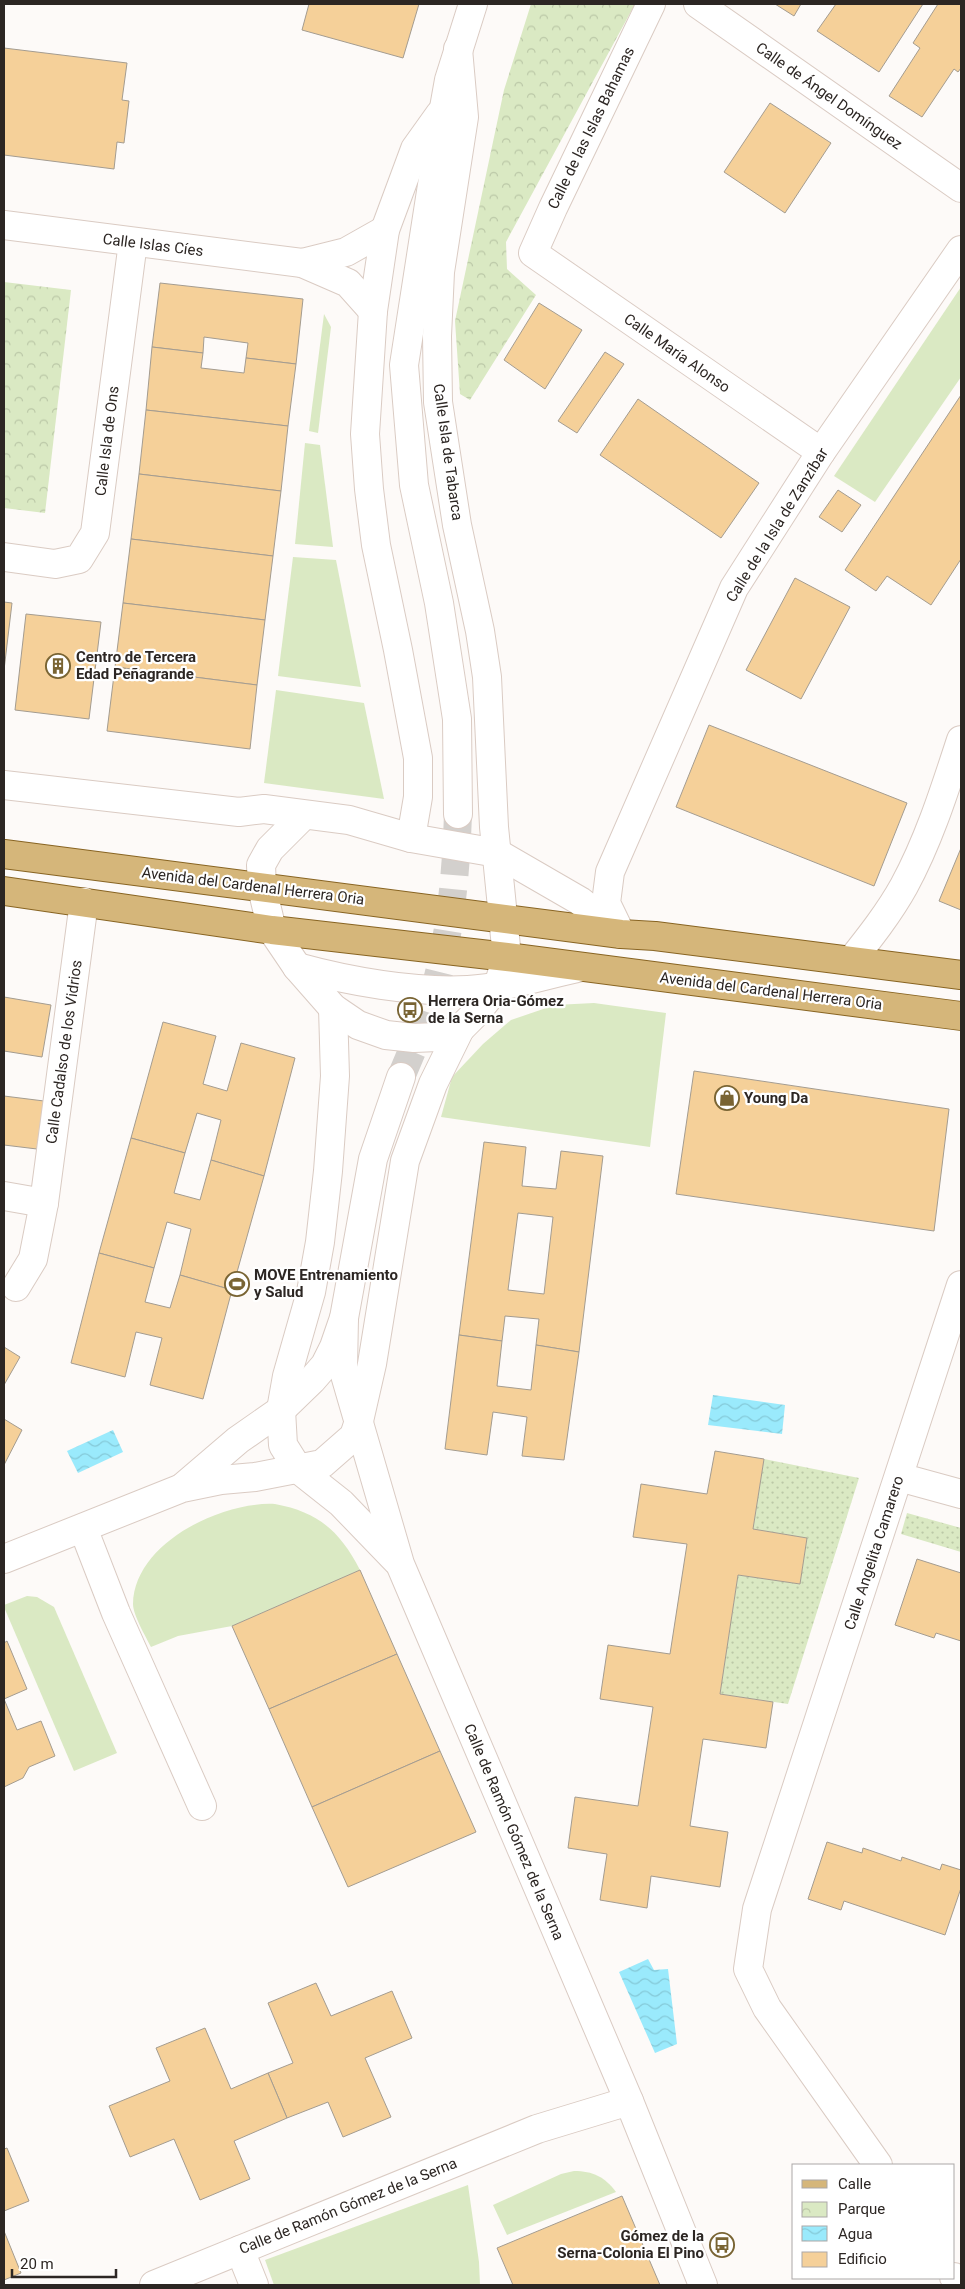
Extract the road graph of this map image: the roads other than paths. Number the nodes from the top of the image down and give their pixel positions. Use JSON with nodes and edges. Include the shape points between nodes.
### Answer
{"nodes":[{"id":1,"x":472,"y":4,"type":"edge"},
{"id":2,"x":651,"y":4,"type":"edge"},
{"id":3,"x":698,"y":4,"type":"edge"},
{"id":4,"x":458,"y":49,"type":"junction"},
{"id":5,"x":444,"y":108,"type":"junction"},
{"id":6,"x":961,"y":188,"type":"edge"},
{"id":7,"x":4,"y":226,"type":"edge"},
{"id":8,"x":385,"y":230,"type":"junction"},
{"id":9,"x":133,"y":242,"type":"junction"},
{"id":10,"x":961,"y":250,"type":"edge"},
{"id":11,"x":533,"y":253,"type":"joint"},
{"id":12,"x":302,"y":263,"type":"junction"},
{"id":13,"x":373,"y":311,"type":"junction"},
{"id":14,"x":821,"y":452,"type":"junction"},
{"id":15,"x":4,"y":558,"type":"edge"},
{"id":16,"x":961,"y":740,"type":"edge"},
{"id":17,"x":4,"y":785,"type":"edge"},
{"id":18,"x":458,"y":814,"type":"tunnel mouth"},
{"id":19,"x":304,"y":815,"type":"junction"},
{"id":20,"x":411,"y":838,"type":"junction"},
{"id":21,"x":497,"y":853,"type":"junction"},
{"id":22,"x":4,"y":854,"type":"edge"},
{"id":23,"x":262,"y":888,"type":"junction"},
{"id":24,"x":4,"y":892,"type":"edge"},
{"id":25,"x":84,"y":902,"type":"junction"},
{"id":26,"x":503,"y":918,"type":"junction"},
{"id":27,"x":272,"y":930,"type":"junction"},
{"id":28,"x":621,"y":934,"type":"junction"},
{"id":29,"x":507,"y":957,"type":"junction"},
{"id":30,"x":851,"y":961,"type":"junction"},
{"id":31,"x":297,"y":967,"type":"junction"},
{"id":32,"x":582,"y":967,"type":"junction"},
{"id":33,"x":961,"y":975,"type":"edge"},
{"id":34,"x":498,"y":986,"type":"junction"},
{"id":35,"x":333,"y":1008,"type":"junction"},
{"id":36,"x":961,"y":1016,"type":"edge"},
{"id":37,"x":460,"y":1029,"type":"junction"},
{"id":38,"x":401,"y":1077,"type":"tunnel mouth"},
{"id":39,"x":4,"y":1196,"type":"edge"},
{"id":40,"x":44,"y":1203,"type":"junction"},
{"id":41,"x":961,"y":1285,"type":"edge"},
{"id":42,"x":16,"y":1286,"type":"dead end"},
{"id":43,"x":344,"y":1318,"type":"junction"},
{"id":44,"x":281,"y":1410,"type":"junction"},
{"id":45,"x":359,"y":1421,"type":"junction"},
{"id":46,"x":298,"y":1469,"type":"junction"},
{"id":47,"x":899,"y":1477,"type":"junction"},
{"id":48,"x":182,"y":1488,"type":"junction"},
{"id":49,"x":961,"y":1494,"type":"edge"},
{"id":50,"x":83,"y":1528,"type":"junction"},
{"id":51,"x":4,"y":1559,"type":"edge"},
{"id":52,"x":400,"y":1564,"type":"junction"},
{"id":53,"x":202,"y":1806,"type":"dead end"},
{"id":54,"x":629,"y":2101,"type":"junction"},
{"id":55,"x":877,"y":2164,"type":"edge"},
{"id":56,"x":240,"y":2250,"type":"junction"},
{"id":57,"x":154,"y":2285,"type":"edge"},
{"id":58,"x":254,"y":2285,"type":"edge"},
{"id":59,"x":703,"y":2285,"type":"edge"}],
"edges":[{"from":1,"to":4,"type":"street","name":"Calle Isla de Tabarca"},
{"from":2,"to":11,"type":"street","name":"Calle de las Islas Bahamas"},
{"from":3,"to":6,"type":"street","name":"Calle de Ángel Domínguez"},
{"from":4,"to":5,"type":"street","name":"Calle Isla de Tabarca"},
{"from":4,"to":21,"type":"street","name":"Calle Isla de Tabarca","via":[[464,117],[440,272],[438,402],[457,525],[487,678]]},
{"from":5,"to":8,"type":"street","name":"Calle Isla de Tabarca","via":[[415,149]]},
{"from":5,"to":18,"type":"street","name":"Calle Isla de Tabarca","via":[[404,365],[414,485],[439,603],[457,719]]},
{"from":7,"to":9,"type":"street","name":"Calle Islas Cíes"},
{"from":8,"to":12,"type":"street","name":"Calle Islas Cíes","via":[[346,252]]},
{"from":8,"to":13,"type":"street","name":"Calle Isla de Tabarca"},
{"from":9,"to":12,"type":"street","name":"Calle Islas Cíes"},
{"from":9,"to":15,"type":"street","name":"Calle Isla de Ons","via":[[95,533],[79,559],[55,564]]},
{"from":10,"to":14,"type":"street","name":"Calle de la Isla de Zanzíbar"},
{"from":11,"to":14,"type":"street","name":"Calle María Alonso"},
{"from":12,"to":13,"type":"street","name":"Calle Islas Cíes","via":[[348,283]]},
{"from":13,"to":20,"type":"street","name":"Calle Isla de Tabarca","via":[[365,434],[376,545],[418,758],[418,797]]},
{"from":14,"to":28,"type":"street","name":"Calle de la Isla de Zanzíbar","via":[[734,588],[610,872],[606,902]]},
{"from":16,"to":30,"type":"street","via":[[936,815],[904,886]]},
{"from":17,"to":19,"type":"street","via":[[239,812],[264,809]]},
{"from":19,"to":20,"type":"street","via":[[349,820]]},
{"from":19,"to":23,"type":"street","via":[[270,850],[261,865]]},
{"from":20,"to":21,"type":"street"},
{"from":21,"to":26,"type":"street"},
{"from":21,"to":28,"type":"street","via":[[580,901]]},
{"from":22,"to":23,"type":"main road","name":"Avenida del Cardenal Herrera Oria"},
{"from":23,"to":26,"type":"main road","name":"Avenida del Cardenal Herrera Oria"},
{"from":23,"to":27,"type":"street"},
{"from":24,"to":25,"type":"main road","name":"Avenida del Cardenal Herrera Oria"},
{"from":25,"to":27,"type":"main road","name":"Avenida del Cardenal Herrera Oria"},
{"from":25,"to":40,"type":"street","name":"Calle Cadalso de los Vidrios"},
{"from":26,"to":28,"type":"main road","name":"Avenida del Cardenal Herrera Oria"},
{"from":26,"to":29,"type":"street"},
{"from":27,"to":29,"type":"main road","name":"Avenida del Cardenal Herrera Oria"},
{"from":27,"to":31,"type":"street"},
{"from":28,"to":30,"type":"main road","name":"Avenida del Cardenal Herrera Oria"},
{"from":29,"to":32,"type":"main road","name":"Avenida del Cardenal Herrera Oria"},
{"from":29,"to":34,"type":"street"},
{"from":30,"to":33,"type":"main road","name":"Avenida del Cardenal Herrera Oria"},
{"from":31,"to":34,"type":"street","name":"Avenida del Cardenal Herrera Oria","via":[[335,977],[438,990]]},
{"from":31,"to":35,"type":"street"},
{"from":32,"to":34,"type":"street","name":"Avenida del Cardenal Herrera Oria"},
{"from":32,"to":36,"type":"main road","name":"Avenida del Cardenal Herrera Oria"},
{"from":34,"to":37,"type":"street"},
{"from":35,"to":37,"type":"street","via":[[358,1025],[386,1035],[438,1037]]},
{"from":35,"to":44,"type":"street","name":"Calle de Ramón Gómez de la Serna","via":[[335,1076],[320,1242],[311,1292],[287,1376]]},
{"from":37,"to":45,"type":"street","name":"Calle de Ramón Gómez de la Serna","via":[[433,1084],[405,1161],[372,1364]]},
{"from":38,"to":43,"type":"street","name":"Calle de Ramón Gómez de la Serna","via":[[373,1159]]},
{"from":39,"to":40,"type":"street"},
{"from":40,"to":42,"type":"street","name":"Calle Cadalso de los Vidrios","via":[[33,1259]]},
{"from":41,"to":47,"type":"street","name":"Calle Angelita Camarero"},
{"from":43,"to":44,"type":"street","name":"Calle de Ramón Gómez de la Serna","via":[[324,1365]]},
{"from":43,"to":45,"type":"street","name":"Calle de Ramón Gómez de la Serna","via":[[343,1368]]},
{"from":44,"to":46,"type":"street","name":"Calle de Ramón Gómez de la Serna","via":[[283,1445]]},
{"from":44,"to":48,"type":"street","name":"Calle de Ramón Gómez de la Serna","via":[[238,1440]]},
{"from":45,"to":46,"type":"street","name":"Calle de Ramón Gómez de la Serna","via":[[354,1436],[336,1454],[322,1464]]},
{"from":45,"to":52,"type":"street","name":"Calle de Ramón Gómez de la Serna"},
{"from":46,"to":48,"type":"street","name":"Calle de Ramón Gómez de la Serna"},
{"from":46,"to":52,"type":"street","name":"Calle de Ramón Gómez de la Serna","via":[[341,1503]]},
{"from":47,"to":49,"type":"street"},
{"from":47,"to":55,"type":"street","name":"Calle Angelita Camarero","via":[[757,1909],[748,1968],[767,2008]]},
{"from":48,"to":50,"type":"street","name":"Calle de Ramón Gómez de la Serna"},
{"from":50,"to":51,"type":"street","name":"Calle de Ramón Gómez de la Serna"},
{"from":50,"to":53,"type":"street","via":[[116,1613]]},
{"from":52,"to":54,"type":"street","name":"Calle de Ramón Gómez de la Serna"},
{"from":54,"to":56,"type":"street","name":"Calle de Ramón Gómez de la Serna","via":[[537,2129]]},
{"from":54,"to":59,"type":"street","name":"Calle de Ramón Gómez de la Serna"},
{"from":56,"to":57,"type":"street","name":"Calle de Ramón Gómez de la Serna"},
{"from":56,"to":58,"type":"street"}]}
